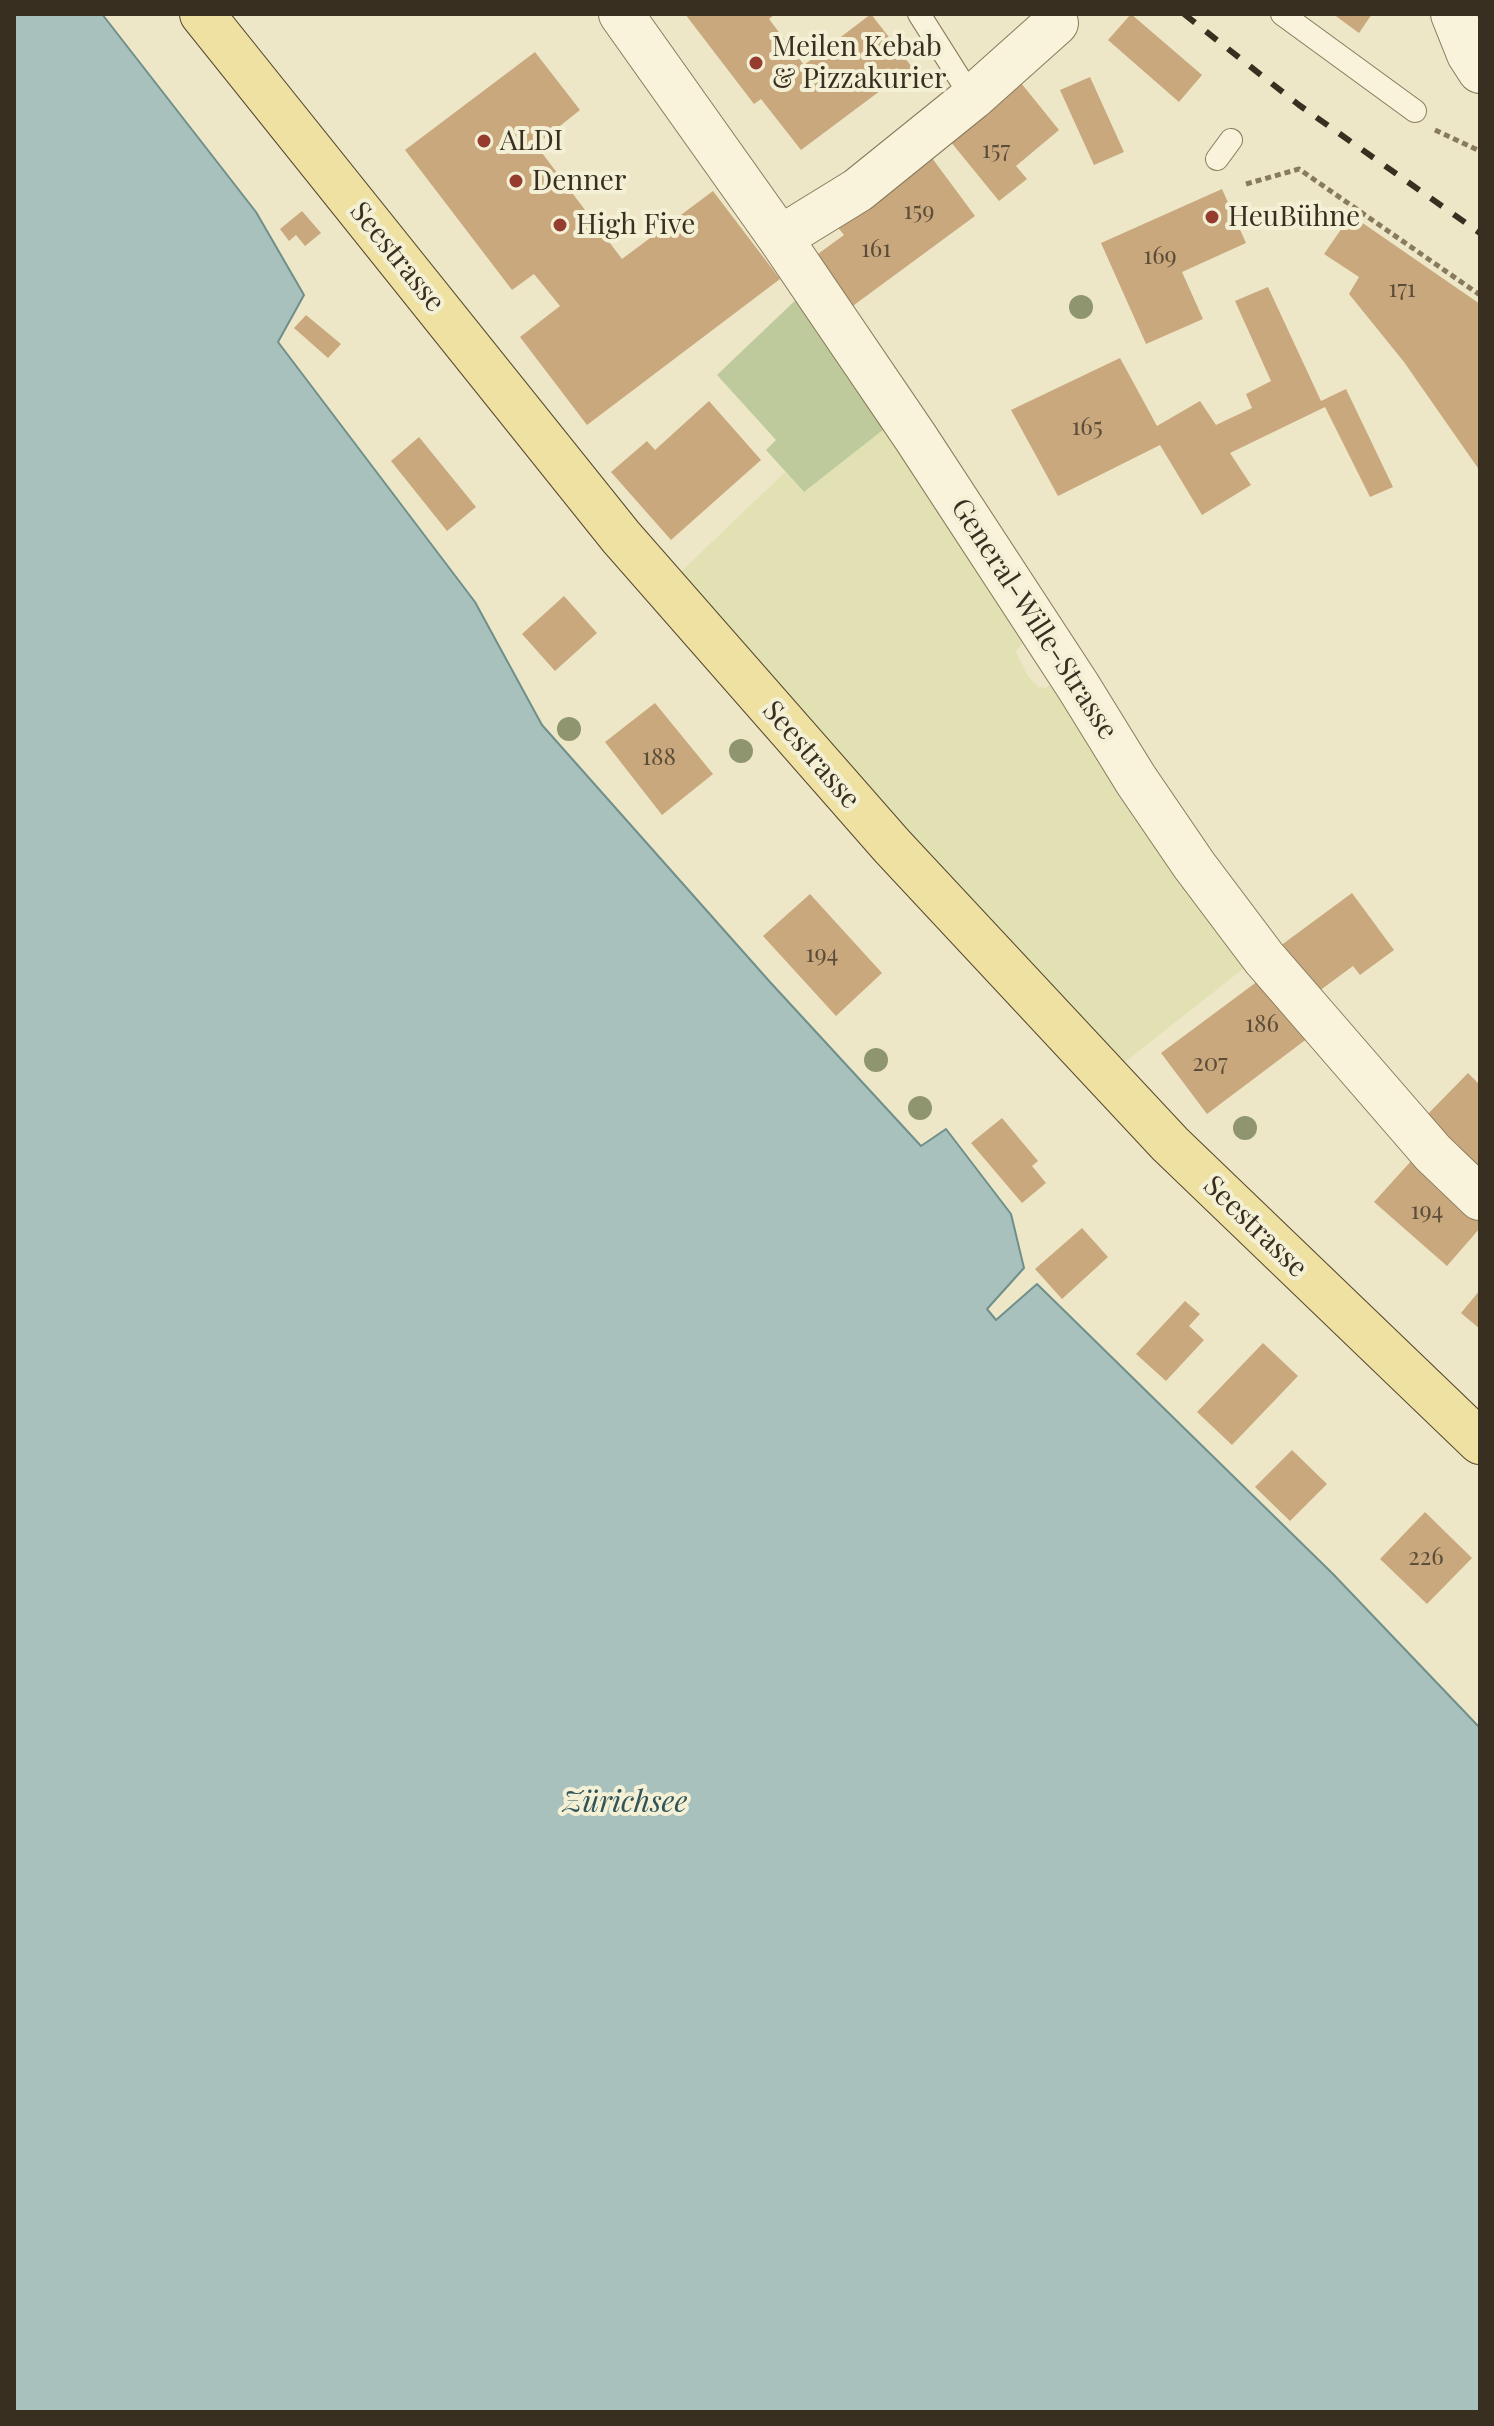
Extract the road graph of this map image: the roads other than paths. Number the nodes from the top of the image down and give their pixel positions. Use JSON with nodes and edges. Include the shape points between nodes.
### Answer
{"nodes":[{"id":1,"x":202,"y":14,"type":"edge"},
{"id":2,"x":621,"y":14,"type":"edge"},
{"id":3,"x":919,"y":14,"type":"edge"},
{"id":4,"x":1282,"y":14,"type":"edge"},
{"id":5,"x":1453,"y":14,"type":"edge"},
{"id":6,"x":1056,"y":23,"type":"dead end"},
{"id":7,"x":1480,"y":71,"type":"edge"},
{"id":8,"x":972,"y":98,"type":"junction"},
{"id":9,"x":1415,"y":111,"type":"road end"},
{"id":10,"x":1231,"y":140,"type":"dead end"},
{"id":11,"x":1217,"y":159,"type":"dead end"},
{"id":12,"x":780,"y":238,"type":"junction"},
{"id":13,"x":1480,"y":1198,"type":"edge"},
{"id":14,"x":1480,"y":1442,"type":"edge"}],
"edges":[{"from":1,"to":14,"type":"main road","name":"Seestrasse","via":[[621,537],[892,846],[1170,1144]]},
{"from":2,"to":12,"type":"street","name":"General-Wille-Strasse"},
{"from":3,"to":8,"type":"lane"},
{"from":4,"to":9,"type":"lane"},
{"from":5,"to":7,"type":"street"},
{"from":6,"to":8,"type":"street"},
{"from":8,"to":12,"type":"street","via":[[858,190]]},
{"from":10,"to":11,"type":"lane"},
{"from":12,"to":13,"type":"street","name":"General-Wille-Strasse","via":[[1203,876],[1264,958],[1433,1153]]}]}
